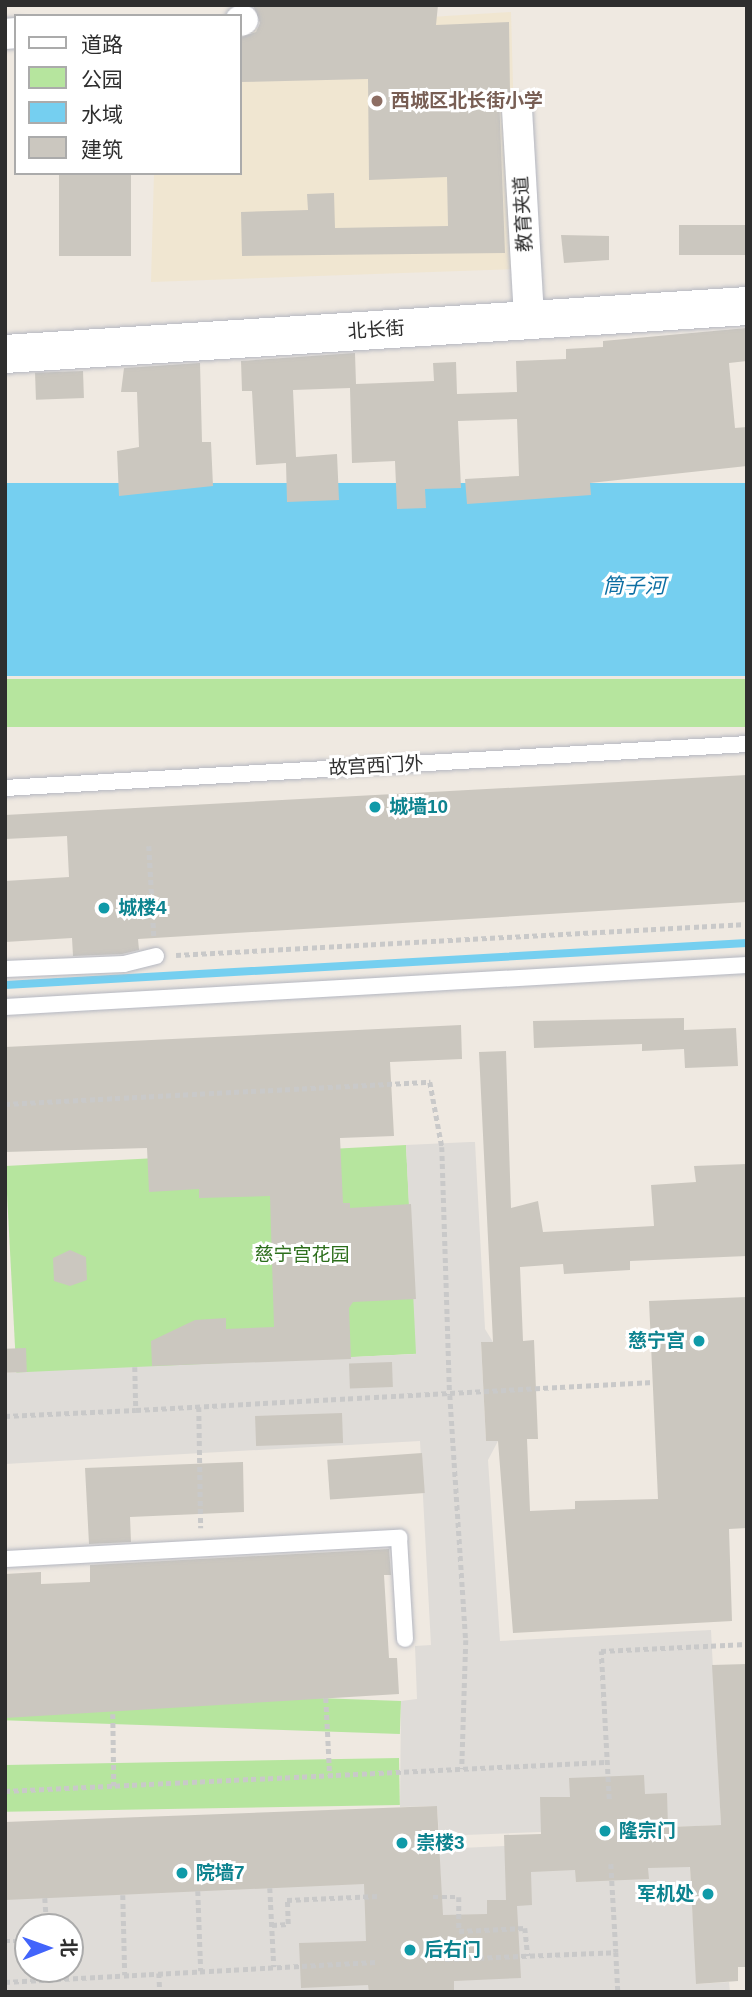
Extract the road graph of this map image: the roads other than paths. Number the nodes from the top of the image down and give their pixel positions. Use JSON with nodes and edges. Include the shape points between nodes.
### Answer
{"nodes":[{"id":1,"x":517,"y":108,"type":"dead end"},
{"id":2,"x":747,"y":306,"type":"edge"},
{"id":3,"x":529,"y":320,"type":"junction"},
{"id":4,"x":5,"y":354,"type":"edge"},
{"id":5,"x":747,"y":744,"type":"edge"},
{"id":6,"x":5,"y":788,"type":"edge"},
{"id":7,"x":156,"y":956,"type":"road end"},
{"id":8,"x":747,"y":965,"type":"edge"},
{"id":9,"x":5,"y":969,"type":"edge"},
{"id":10,"x":5,"y":1007,"type":"edge"},
{"id":11,"x":5,"y":1559,"type":"edge"},
{"id":12,"x":405,"y":1639,"type":"dead end"}],
"edges":[{"from":1,"to":3,"type":"street","name":"教育夹道"},
{"from":2,"to":3,"type":"street","name":"北长街"},
{"from":3,"to":4,"type":"street","name":"北长街"},
{"from":5,"to":6,"type":"lane","name":"故宫西门外"},
{"from":7,"to":9,"type":"lane","via":[[124,964]]},
{"from":8,"to":10,"type":"lane"},
{"from":11,"to":12,"type":"lane","via":[[399,1538]]}]}
